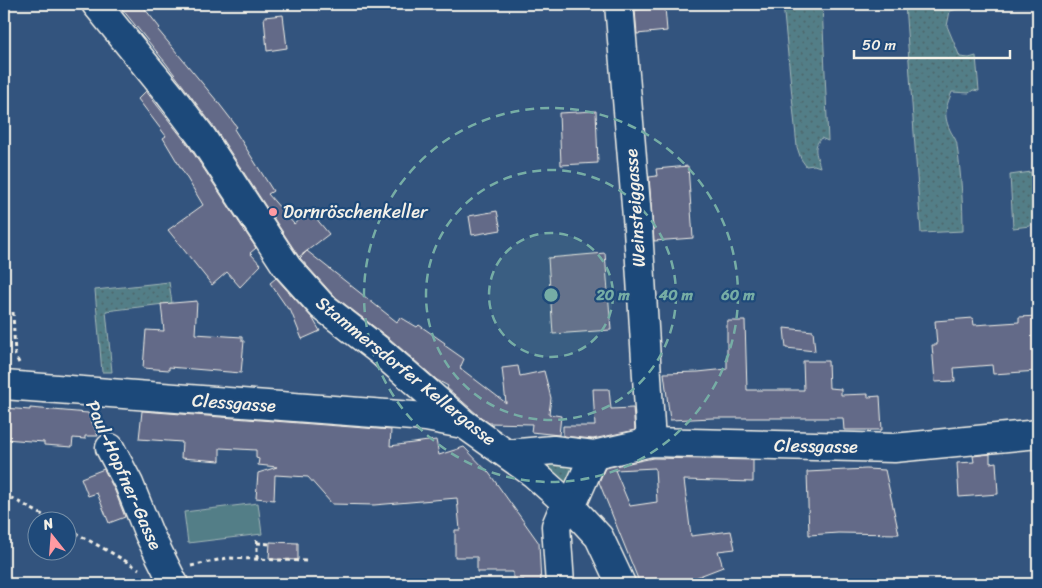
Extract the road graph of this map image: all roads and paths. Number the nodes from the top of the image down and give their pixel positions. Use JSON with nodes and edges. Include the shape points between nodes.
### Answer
{"nodes":[{"id":1,"x":96,"y":4,"type":"edge"},
{"id":2,"x":619,"y":4,"type":"edge"},
{"id":3,"x":13,"y":312,"type":"dead end"},
{"id":4,"x":27,"y":366,"type":"dead end"},
{"id":5,"x":4,"y":385,"type":"edge"},
{"id":6,"x":464,"y":424,"type":"junction"},
{"id":7,"x":1038,"y":434,"type":"edge"},
{"id":8,"x":651,"y":442,"type":"junction"},
{"id":9,"x":110,"y":448,"type":"dead end"},
{"id":10,"x":508,"y":454,"type":"junction"},
{"id":11,"x":594,"y":455,"type":"junction"},
{"id":12,"x":4,"y":494,"type":"edge"},
{"id":13,"x":571,"y":507,"type":"junction"},
{"id":14,"x":34,"y":510,"type":"edge"},
{"id":15,"x":78,"y":534,"type":"edge"},
{"id":16,"x":270,"y":544,"type":"dead end"},
{"id":17,"x":257,"y":559,"type":"junction"},
{"id":18,"x":307,"y":561,"type":"dead end"},
{"id":19,"x":140,"y":570,"type":"dead end"},
{"id":20,"x":178,"y":576,"type":"edge"},
{"id":21,"x":560,"y":584,"type":"edge"},
{"id":22,"x":621,"y":584,"type":"edge"}],
"edges":[{"from":1,"to":6,"type":"street","name":"Stammersdorfer Kellergasse","via":[[201,136],[287,266],[322,306]]},
{"from":2,"to":8,"type":"street","name":"Weinsteiggasse","via":[[638,229]]},
{"from":3,"to":4,"type":"path","via":[[15,355],[19,363]]},
{"from":5,"to":6,"type":"street","name":"Clessgasse","via":[[418,416]]},
{"from":6,"to":10,"type":"street","name":"Stammersdorfer Kellergasse"},
{"from":7,"to":8,"type":"street","name":"Clessgasse","via":[[894,448]]},
{"from":8,"to":11,"type":"street","name":"Clessgasse"},
{"from":9,"to":20,"type":"street","name":"Paul-Hopfner-Gasse","via":[[149,534]]},
{"from":10,"to":11,"type":"street","name":"Clessgasse","via":[[553,450]]},
{"from":10,"to":13,"type":"street","name":"Stammersdorfer Kellergasse"},
{"from":11,"to":13,"type":"street"},
{"from":12,"to":14,"type":"path"},
{"from":13,"to":21,"type":"street","via":[[561,514],[556,526]]},
{"from":13,"to":22,"type":"street","name":"Stammersdorfer Kellergasse","via":[[599,537]]},
{"from":15,"to":19,"type":"path"},
{"from":16,"to":17,"type":"path","via":[[257,542]]},
{"from":17,"to":18,"type":"path"},
{"from":17,"to":20,"type":"path","via":[[227,558]]}]}
